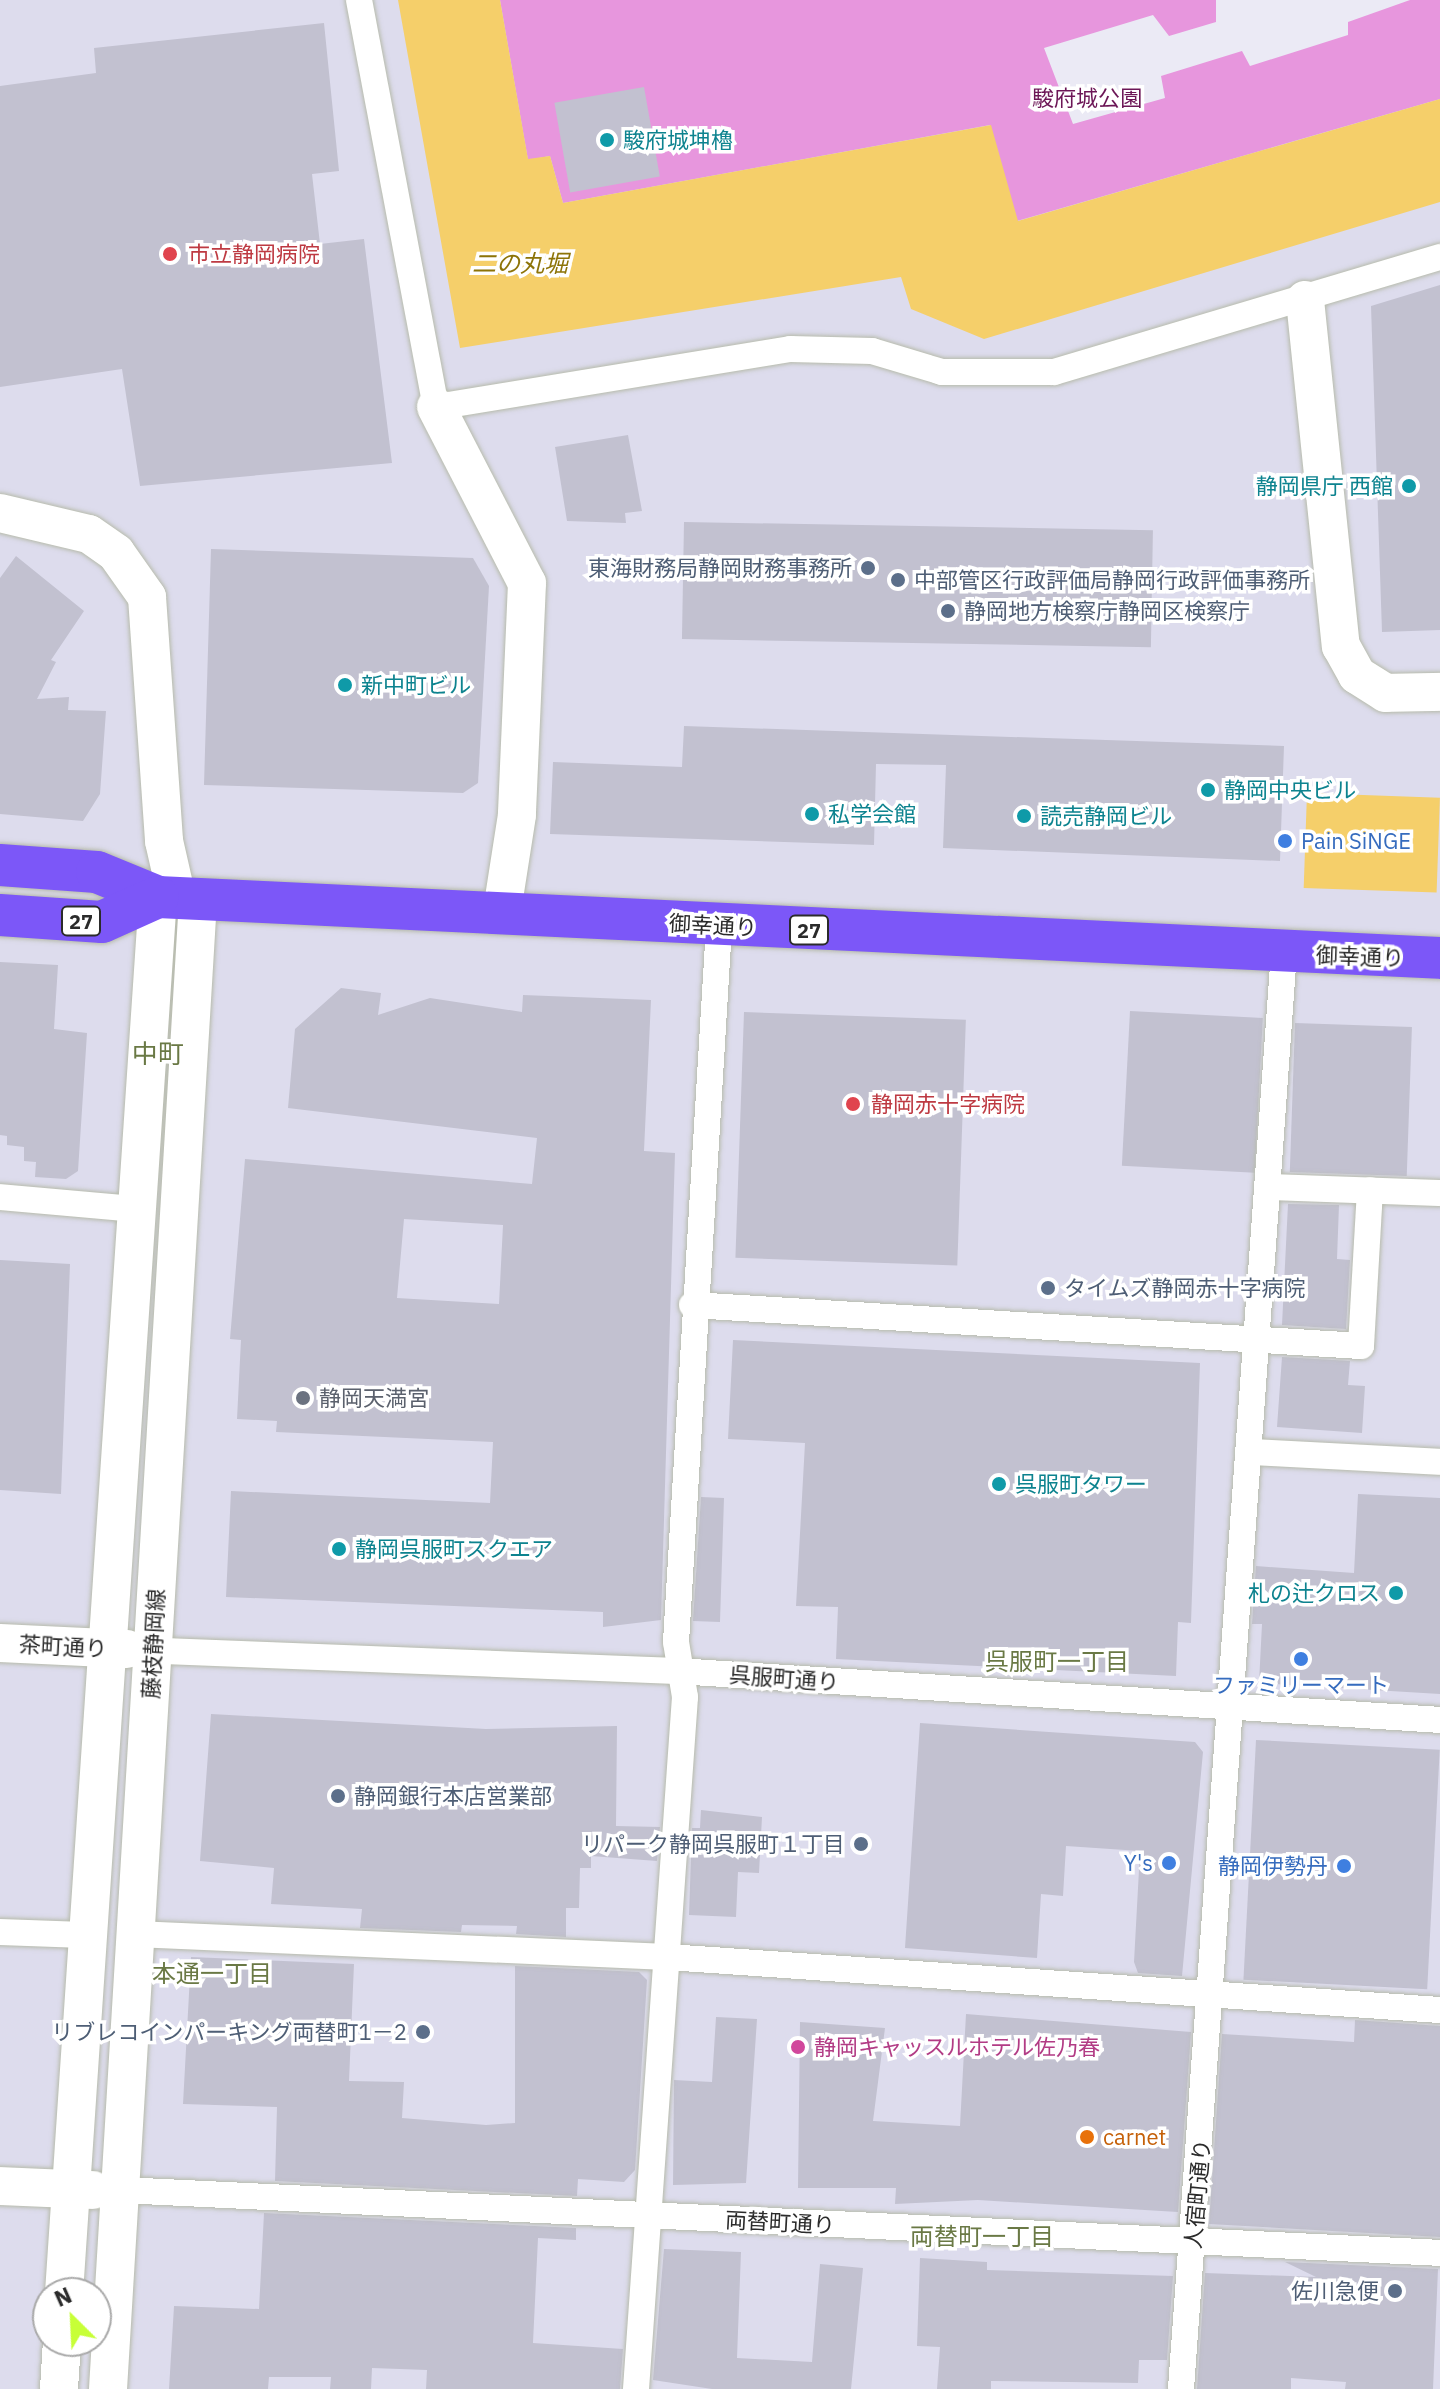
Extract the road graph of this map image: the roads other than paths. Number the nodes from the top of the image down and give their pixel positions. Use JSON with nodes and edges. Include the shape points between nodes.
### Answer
{"nodes":[{"id":1,"x":359,"y":0,"type":"edge"},
{"id":2,"x":1440,"y":257,"type":"edge"},
{"id":3,"x":1305,"y":300,"type":"junction"},
{"id":4,"x":436,"y":407,"type":"junction"},
{"id":5,"x":0,"y":513,"type":"edge"},
{"id":6,"x":1440,"y":692,"type":"edge"},
{"id":7,"x":3,"y":863,"type":"edge"},
{"id":8,"x":178,"y":898,"type":"junction"},
{"id":9,"x":502,"y":911,"type":"junction"},
{"id":10,"x":0,"y":915,"type":"edge"},
{"id":11,"x":719,"y":926,"type":"junction"},
{"id":12,"x":1284,"y":953,"type":"junction"},
{"id":13,"x":1440,"y":958,"type":"edge"},
{"id":14,"x":1269,"y":1187,"type":"junction"},
{"id":15,"x":1370,"y":1190,"type":"junction"},
{"id":16,"x":1440,"y":1193,"type":"edge"},
{"id":17,"x":0,"y":1197,"type":"edge"},
{"id":18,"x":134,"y":1209,"type":"junction"},
{"id":19,"x":692,"y":1305,"type":"junction"},
{"id":20,"x":1255,"y":1341,"type":"junction"},
{"id":21,"x":1251,"y":1452,"type":"junction"},
{"id":22,"x":1440,"y":1462,"type":"edge"},
{"id":23,"x":0,"y":1643,"type":"edge"},
{"id":24,"x":127,"y":1649,"type":"junction"},
{"id":25,"x":677,"y":1671,"type":"junction"},
{"id":26,"x":1233,"y":1709,"type":"junction"},
{"id":27,"x":1440,"y":1720,"type":"edge"},
{"id":28,"x":0,"y":1932,"type":"edge"},
{"id":29,"x":135,"y":1934,"type":"junction"},
{"id":30,"x":84,"y":1935,"type":"junction"},
{"id":31,"x":668,"y":1957,"type":"junction"},
{"id":32,"x":1214,"y":1998,"type":"junction"},
{"id":33,"x":1440,"y":2010,"type":"edge"},
{"id":34,"x":0,"y":2186,"type":"edge"},
{"id":35,"x":70,"y":2189,"type":"junction"},
{"id":36,"x":121,"y":2190,"type":"junction"},
{"id":37,"x":650,"y":2215,"type":"junction"},
{"id":38,"x":1193,"y":2243,"type":"junction"},
{"id":39,"x":1440,"y":2253,"type":"edge"},
{"id":40,"x":65,"y":2277,"type":"edge"},
{"id":41,"x":61,"y":2357,"type":"edge"},
{"id":42,"x":59,"y":2389,"type":"edge"},
{"id":43,"x":108,"y":2389,"type":"edge"},
{"id":44,"x":636,"y":2389,"type":"edge"},
{"id":45,"x":1181,"y":2389,"type":"edge"}],
"edges":[{"from":1,"to":4,"type":"street"},
{"from":2,"to":3,"type":"street"},
{"from":3,"to":4,"type":"street","via":[[1018,377],[942,372],[872,351],[790,349]]},
{"from":3,"to":6,"type":"main road","via":[[1341,646],[1357,675],[1386,693]]},
{"from":4,"to":9,"type":"main road","via":[[527,583],[517,815]]},
{"from":5,"to":8,"type":"main road","via":[[89,534],[116,553],[147,597],[164,841]]},
{"from":7,"to":8,"type":"main road","number":"27","via":[[97,872]]},
{"from":8,"to":9,"type":"main road","name":"御幸通り","number":"27"},
{"from":8,"to":10,"type":"main road","number":"27","via":[[102,922]]},
{"from":8,"to":18,"type":"main road","name":"藤枝静岡線"},
{"from":8,"to":24,"type":"main road","name":"藤枝静岡線"},
{"from":9,"to":11,"type":"main road","name":"御幸通り","number":"27"},
{"from":11,"to":12,"type":"main road","name":"御幸通り","number":"27"},
{"from":11,"to":19,"type":"street"},
{"from":12,"to":13,"type":"main road","name":"御幸通り","number":"27"},
{"from":12,"to":14,"type":"street","name":"人宿町通り"},
{"from":14,"to":15,"type":"street"},
{"from":14,"to":20,"type":"street","name":"人宿町通り"},
{"from":15,"to":16,"type":"street"},
{"from":15,"to":20,"type":"street","via":[[1361,1346]]},
{"from":17,"to":18,"type":"street"},
{"from":18,"to":24,"type":"main road","name":"藤枝静岡線"},
{"from":19,"to":20,"type":"street"},
{"from":19,"to":25,"type":"street"},
{"from":20,"to":21,"type":"street","name":"人宿町通り"},
{"from":21,"to":22,"type":"street"},
{"from":21,"to":26,"type":"street","name":"人宿町通り"},
{"from":23,"to":24,"type":"main road","name":"茶町通り"},
{"from":24,"to":25,"type":"street","name":"呉服町通り"},
{"from":24,"to":29,"type":"main road","name":"藤枝静岡線"},
{"from":24,"to":30,"type":"main road","name":"藤枝静岡線"},
{"from":25,"to":26,"type":"street","name":"呉服町通り"},
{"from":25,"to":31,"type":"street","via":[[685,1697]]},
{"from":26,"to":27,"type":"street","name":"呉服町通り"},
{"from":26,"to":32,"type":"street","name":"人宿町通り"},
{"from":28,"to":30,"type":"street"},
{"from":29,"to":31,"type":"street"},
{"from":29,"to":36,"type":"main road","name":"藤枝静岡線"},
{"from":30,"to":35,"type":"main road","name":"藤枝静岡線"},
{"from":31,"to":32,"type":"street"},
{"from":31,"to":37,"type":"street"},
{"from":32,"to":33,"type":"street"},
{"from":32,"to":38,"type":"street","name":"人宿町通り"},
{"from":34,"to":35,"type":"main road"},
{"from":35,"to":36,"type":"main road"},
{"from":35,"to":40,"type":"main road","name":"藤枝静岡線"},
{"from":36,"to":37,"type":"street","name":"両替町通り"},
{"from":36,"to":43,"type":"main road","name":"藤枝静岡線"},
{"from":37,"to":38,"type":"street","name":"両替町通り"},
{"from":37,"to":44,"type":"street"},
{"from":38,"to":39,"type":"street","name":"両替町通り"},
{"from":38,"to":45,"type":"street","name":"人宿町通り"},
{"from":41,"to":42,"type":"main road"}]}
